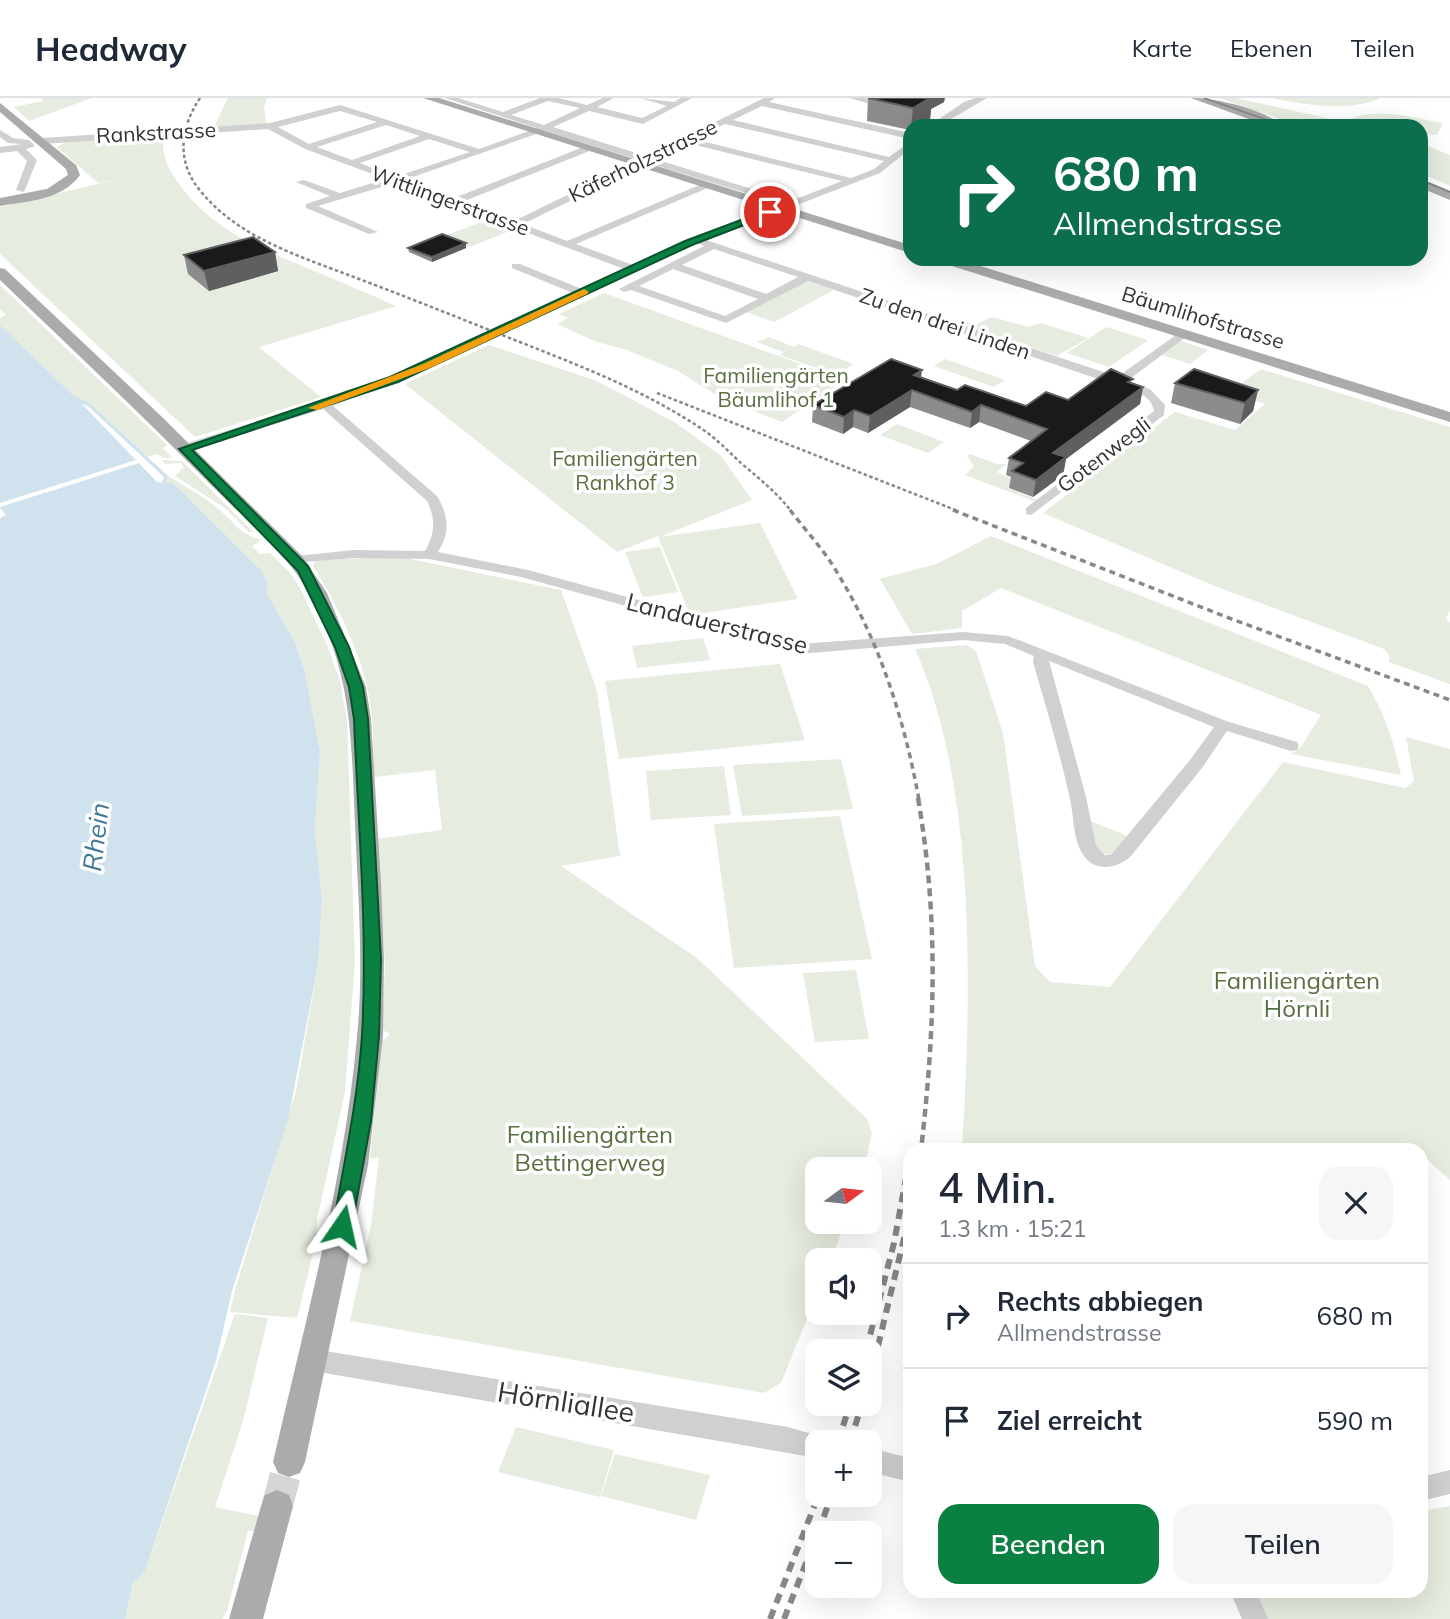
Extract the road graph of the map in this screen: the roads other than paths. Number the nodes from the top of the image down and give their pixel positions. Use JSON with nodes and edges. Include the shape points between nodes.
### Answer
{"nodes":[{"id":1,"x":428,"y":98,"type":"edge"},
{"id":2,"x":449,"y":98,"type":"edge"},
{"id":3,"x":481,"y":98,"type":"edge"},
{"id":4,"x":547,"y":98,"type":"edge"},
{"id":5,"x":610,"y":98,"type":"edge"},
{"id":6,"x":645,"y":98,"type":"edge"},
{"id":7,"x":688,"y":98,"type":"edge"},
{"id":8,"x":771,"y":98,"type":"edge"},
{"id":9,"x":853,"y":98,"type":"edge"},
{"id":10,"x":897,"y":98,"type":"edge"},
{"id":11,"x":983,"y":98,"type":"edge"},
{"id":12,"x":1196,"y":98,"type":"edge"},
{"id":13,"x":466,"y":103,"type":"junction"},
{"id":14,"x":761,"y":103,"type":"junction"},
{"id":15,"x":676,"y":105,"type":"junction"},
{"id":16,"x":885,"y":105,"type":"junction"},
{"id":17,"x":588,"y":109,"type":"junction"},
{"id":18,"x":0,"y":110,"type":"edge"},
{"id":19,"x":873,"y":111,"type":"edge"},
{"id":20,"x":502,"y":115,"type":"junction"},
{"id":21,"x":862,"y":117,"type":"dead end"},
{"id":22,"x":941,"y":119,"type":"edge"},
{"id":23,"x":1261,"y":119,"type":"edge"},
{"id":24,"x":724,"y":121,"type":"junction"},
{"id":25,"x":387,"y":122,"type":"junction"},
{"id":26,"x":851,"y":124,"type":"junction"},
{"id":27,"x":270,"y":126,"type":"junction"},
{"id":28,"x":542,"y":130,"type":"junction"},
{"id":29,"x":0,"y":134,"type":"edge"},
{"id":30,"x":903,"y":135,"type":"edge"},
{"id":31,"x":430,"y":136,"type":"junction"},
{"id":32,"x":685,"y":140,"type":"junction"},
{"id":33,"x":31,"y":144,"type":"junction"},
{"id":34,"x":308,"y":147,"type":"junction"},
{"id":35,"x":589,"y":148,"type":"junction"},
{"id":36,"x":0,"y":150,"type":"edge"},
{"id":37,"x":903,"y":151,"type":"edge"},
{"id":38,"x":479,"y":152,"type":"junction"},
{"id":39,"x":891,"y":160,"type":"junction"},
{"id":40,"x":642,"y":161,"type":"junction"},
{"id":41,"x":350,"y":164,"type":"junction"},
{"id":42,"x":395,"y":180,"type":"junction"},
{"id":43,"x":854,"y":181,"type":"junction"},
{"id":44,"x":301,"y":182,"type":"dead end"},
{"id":45,"x":707,"y":185,"type":"junction"},
{"id":46,"x":1428,"y":186,"type":"edge"},
{"id":47,"x":21,"y":190,"type":"dead end"},
{"id":48,"x":1450,"y":195,"type":"edge"},
{"id":49,"x":338,"y":196,"type":"junction"},
{"id":50,"x":0,"y":202,"type":"edge"},
{"id":51,"x":453,"y":202,"type":"junction"},
{"id":52,"x":786,"y":206,"type":"junction"},
{"id":53,"x":514,"y":225,"type":"junction"},
{"id":54,"x":373,"y":232,"type":"dead end"},
{"id":55,"x":697,"y":240,"type":"junction"},
{"id":56,"x":566,"y":244,"type":"junction"},
{"id":57,"x":712,"y":246,"type":"junction"},
{"id":58,"x":903,"y":247,"type":"edge"},
{"id":59,"x":672,"y":265,"type":"junction"},
{"id":60,"x":516,"y":266,"type":"dead end"},
{"id":61,"x":966,"y":266,"type":"edge"},
{"id":62,"x":633,"y":269,"type":"junction"},
{"id":63,"x":0,"y":272,"type":"edge"},
{"id":64,"x":807,"y":277,"type":"junction"},
{"id":65,"x":582,"y":293,"type":"junction"},
{"id":66,"x":767,"y":298,"type":"junction"},
{"id":67,"x":1184,"y":334,"type":"junction"},
{"id":68,"x":1111,"y":379,"type":"junction"},
{"id":69,"x":324,"y":404,"type":"junction"},
{"id":70,"x":1450,"y":417,"type":"edge"},
{"id":71,"x":185,"y":449,"type":"junction"},
{"id":72,"x":1031,"y":511,"type":"dead end"},
{"id":73,"x":429,"y":555,"type":"junction"},
{"id":74,"x":296,"y":560,"type":"junction"},
{"id":75,"x":1042,"y":652,"type":"junction"},
{"id":76,"x":1223,"y":725,"type":"junction"},
{"id":77,"x":1291,"y":746,"type":"dead end"},
{"id":78,"x":313,"y":1360,"type":"junction"},
{"id":79,"x":298,"y":1429,"type":"joint"},
{"id":80,"x":805,"y":1443,"type":"edge"},
{"id":81,"x":289,"y":1462,"type":"tunnel mouth"},
{"id":82,"x":882,"y":1463,"type":"edge"},
{"id":83,"x":903,"y":1468,"type":"edge"},
{"id":84,"x":1450,"y":1482,"type":"edge"},
{"id":85,"x":1428,"y":1487,"type":"edge"},
{"id":86,"x":277,"y":1506,"type":"tunnel mouth"},
{"id":87,"x":1246,"y":1598,"type":"edge"},
{"id":88,"x":246,"y":1619,"type":"edge"},
{"id":89,"x":1255,"y":1619,"type":"edge"}],
"edges":[{"from":1,"to":28,"type":"main road"},
{"from":2,"to":13,"type":"street"},
{"from":3,"to":13,"type":"street"},
{"from":4,"to":17,"type":"street"},
{"from":4,"to":20,"type":"street"},
{"from":5,"to":17,"type":"street"},
{"from":6,"to":15,"type":"street"},
{"from":7,"to":15,"type":"street"},
{"from":8,"to":14,"type":"street","name":"Käferholzstrasse"},
{"from":9,"to":16,"type":"street"},
{"from":10,"to":16,"type":"street"},
{"from":11,"to":22,"type":"street","via":[[962,102]]},
{"from":12,"to":23,"type":"main road"},
{"from":13,"to":20,"type":"street"},
{"from":14,"to":24,"type":"street","name":"Käferholzstrasse"},
{"from":14,"to":26,"type":"street"},
{"from":15,"to":17,"type":"street","via":[[643,121]]},
{"from":16,"to":19,"type":"street"},
{"from":17,"to":28,"type":"street"},
{"from":18,"to":33,"type":"main road"},
{"from":20,"to":28,"type":"street"},
{"from":21,"to":26,"type":"street"},
{"from":24,"to":32,"type":"street","name":"Käferholzstrasse"},
{"from":24,"to":39,"type":"street"},
{"from":25,"to":27,"type":"street","name":"Rankstrasse","via":[[340,108]]},
{"from":25,"to":31,"type":"street","name":"Rankstrasse"},
{"from":25,"to":34,"type":"street"},
{"from":26,"to":30,"type":"street"},
{"from":27,"to":33,"type":"street","name":"Rankstrasse"},
{"from":27,"to":34,"type":"street","name":"Wittlingerstrasse"},
{"from":28,"to":35,"type":"main road"},
{"from":28,"to":38,"type":"street"},
{"from":28,"to":40,"type":"street"},
{"from":29,"to":33,"type":"street"},
{"from":31,"to":38,"type":"street","name":"Rankstrasse"},
{"from":31,"to":41,"type":"street"},
{"from":32,"to":40,"type":"street","name":"Käferholzstrasse"},
{"from":32,"to":43,"type":"street"},
{"from":33,"to":36,"type":"street","name":"Rankstrasse"},
{"from":33,"to":47,"type":"street","via":[[32,160]]},
{"from":33,"to":50,"type":"main road","via":[[74,175],[53,190]]},
{"from":34,"to":41,"type":"street","name":"Wittlingerstrasse"},
{"from":35,"to":40,"type":"main road"},
{"from":35,"to":51,"type":"street"},
{"from":37,"to":39,"type":"street"},
{"from":38,"to":42,"type":"street"},
{"from":39,"to":43,"type":"street"},
{"from":40,"to":45,"type":"main road"},
{"from":40,"to":52,"type":"street"},
{"from":40,"to":53,"type":"street","name":"Käferholzstrasse"},
{"from":41,"to":42,"type":"street","name":"Wittlingerstrasse"},
{"from":42,"to":49,"type":"street"},
{"from":42,"to":51,"type":"street","name":"Wittlingerstrasse"},
{"from":43,"to":52,"type":"street"},
{"from":44,"to":49,"type":"street"},
{"from":45,"to":52,"type":"main road"},
{"from":45,"to":56,"type":"street"},
{"from":46,"to":48,"type":"main road"},
{"from":49,"to":54,"type":"street","via":[[309,206]]},
{"from":51,"to":53,"type":"street","name":"Wittlingerstrasse"},
{"from":52,"to":55,"type":"street"},
{"from":52,"to":58,"type":"main road"},
{"from":53,"to":56,"type":"street","name":"Wittlingerstrasse"},
{"from":55,"to":57,"type":"street","name":"Zu den drei Linden"},
{"from":55,"to":62,"type":"street"},
{"from":56,"to":62,"type":"street","name":"Wittlingerstrasse"},
{"from":57,"to":59,"type":"street"},
{"from":57,"to":64,"type":"street","name":"Zu den drei Linden"},
{"from":59,"to":66,"type":"street"},
{"from":59,"to":66,"type":"street","via":[[626,288],[726,320]]},
{"from":60,"to":65,"type":"street"},
{"from":61,"to":67,"type":"main road","name":"Bäumlihofstrasse"},
{"from":62,"to":65,"type":"street"},
{"from":63,"to":71,"type":"main road"},
{"from":64,"to":66,"type":"street"},
{"from":64,"to":68,"type":"street","name":"Zu den drei Linden"},
{"from":65,"to":69,"type":"street","via":[[426,366]]},
{"from":67,"to":68,"type":"street","via":[[1127,376]]},
{"from":67,"to":70,"type":"main road","name":"Bäumlihofstrasse"},
{"from":68,"to":72,"type":"street","name":"Gotenwegli","via":[[1153,396],[1160,412]]},
{"from":69,"to":71,"type":"street"},
{"from":69,"to":73,"type":"street","via":[[432,499],[441,513],[442,526]]},
{"from":71,"to":74,"type":"main road"},
{"from":73,"to":74,"type":"street","name":"Landauerstrasse","via":[[354,554]]},
{"from":73,"to":75,"type":"street","name":"Landauerstrasse","via":[[523,573],[800,649],[974,636],[1008,640]]},
{"from":74,"to":78,"type":"main road","via":[[318,593],[356,687],[372,960],[361,1121]]},
{"from":75,"to":76,"type":"street","name":"Landauerstrasse"},
{"from":75,"to":76,"type":"street","via":[[1087,846],[1102,861],[1117,860],[1125,852]]},
{"from":76,"to":77,"type":"street","name":"Landauerstrasse"},
{"from":78,"to":79,"type":"main road"},
{"from":78,"to":80,"type":"street","name":"Hörnliallee"},
{"from":79,"to":81,"type":"main road"},
{"from":82,"to":83,"type":"street"},
{"from":84,"to":85,"type":"street"},
{"from":86,"to":88,"type":"main road"},
{"from":87,"to":89,"type":"street"}]}
